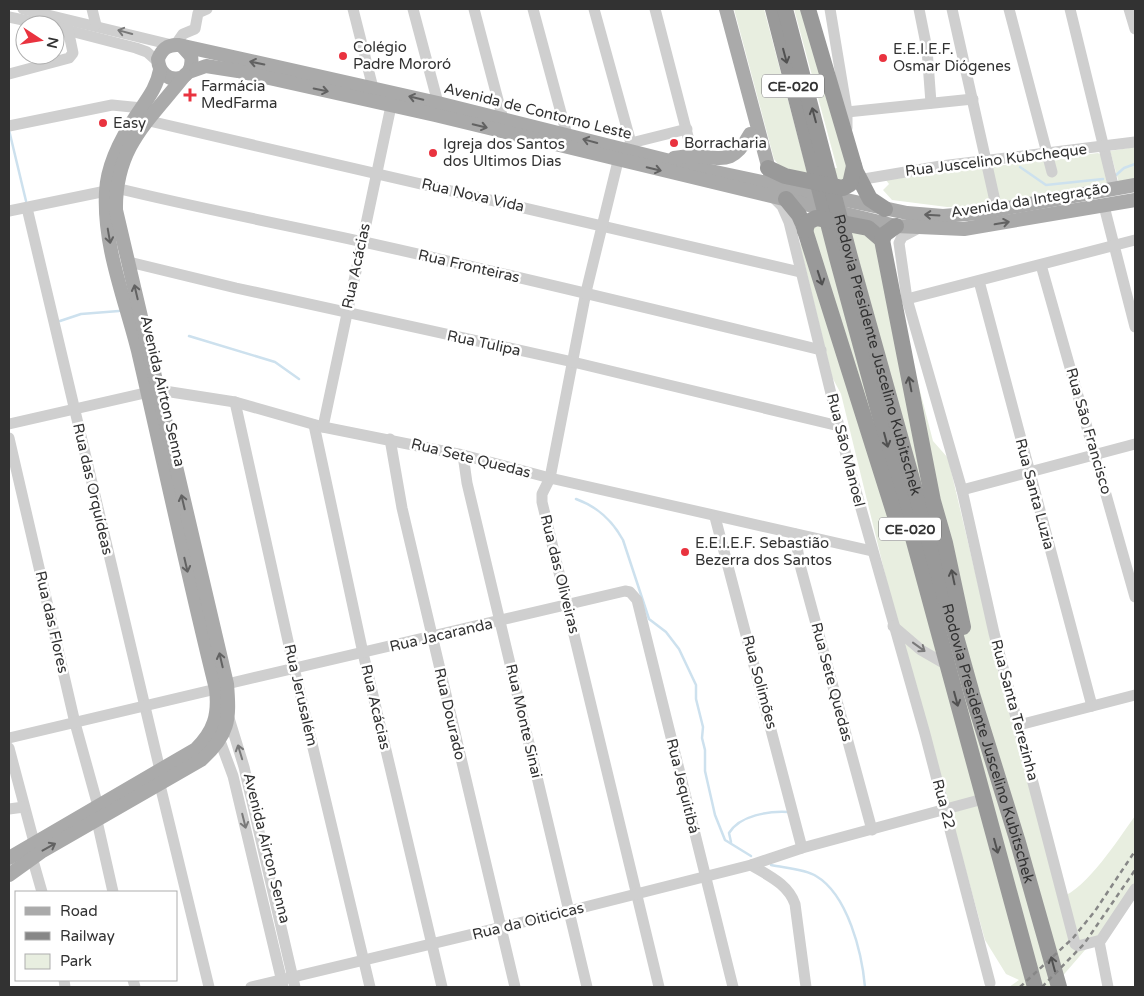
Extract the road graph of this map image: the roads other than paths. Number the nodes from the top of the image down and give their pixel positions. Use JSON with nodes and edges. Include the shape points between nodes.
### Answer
{"nodes":[{"id":1,"x":23,"y":9,"type":"edge"},
{"id":2,"x":92,"y":9,"type":"edge"},
{"id":3,"x":207,"y":9,"type":"edge"},
{"id":4,"x":353,"y":9,"type":"edge"},
{"id":5,"x":413,"y":9,"type":"edge"},
{"id":6,"x":474,"y":9,"type":"edge"},
{"id":7,"x":533,"y":9,"type":"edge"},
{"id":8,"x":594,"y":9,"type":"edge"},
{"id":9,"x":655,"y":9,"type":"edge"},
{"id":10,"x":716,"y":9,"type":"edge"},
{"id":11,"x":726,"y":9,"type":"edge"},
{"id":12,"x":773,"y":9,"type":"edge"},
{"id":13,"x":786,"y":9,"type":"edge"},
{"id":14,"x":808,"y":9,"type":"edge"},
{"id":15,"x":833,"y":9,"type":"edge"},
{"id":16,"x":919,"y":9,"type":"edge"},
{"id":17,"x":952,"y":9,"type":"edge"},
{"id":18,"x":1010,"y":9,"type":"edge"},
{"id":19,"x":1070,"y":9,"type":"edge"},
{"id":20,"x":1129,"y":9,"type":"edge"},
{"id":21,"x":96,"y":25,"type":"junction"},
{"id":22,"x":65,"y":29,"type":"edge"},
{"id":23,"x":1135,"y":29,"type":"edge"},
{"id":24,"x":68,"y":30,"type":"junction"},
{"id":25,"x":177,"y":45,"type":"junction"},
{"id":26,"x":159,"y":66,"type":"junction"},
{"id":27,"x":9,"y":74,"type":"edge"},
{"id":28,"x":187,"y":74,"type":"junction"},
{"id":29,"x":373,"y":88,"type":"junction"},
{"id":30,"x":973,"y":99,"type":"junction"},
{"id":31,"x":438,"y":103,"type":"junction"},
{"id":32,"x":931,"y":103,"type":"junction"},
{"id":33,"x":391,"y":106,"type":"junction"},
{"id":34,"x":847,"y":112,"type":"junction"},
{"id":35,"x":144,"y":114,"type":"junction"},
{"id":36,"x":503,"y":119,"type":"junction"},
{"id":37,"x":9,"y":126,"type":"edge"},
{"id":38,"x":687,"y":129,"type":"junction"},
{"id":39,"x":754,"y":133,"type":"junction"},
{"id":40,"x":567,"y":135,"type":"junction"},
{"id":41,"x":1135,"y":142,"type":"edge"},
{"id":42,"x":848,"y":144,"type":"junction"},
{"id":43,"x":1104,"y":147,"type":"junction"},
{"id":44,"x":624,"y":151,"type":"junction"},
{"id":45,"x":1047,"y":153,"type":"junction"},
{"id":46,"x":986,"y":160,"type":"junction"},
{"id":47,"x":701,"y":161,"type":"junction"},
{"id":48,"x":820,"y":163,"type":"junction"},
{"id":49,"x":768,"y":168,"type":"junction"},
{"id":50,"x":856,"y":171,"type":"junction"},
{"id":51,"x":1052,"y":172,"type":"dead end"},
{"id":52,"x":376,"y":173,"type":"junction"},
{"id":53,"x":1135,"y":185,"type":"edge"},
{"id":54,"x":1114,"y":188,"type":"junction"},
{"id":55,"x":111,"y":189,"type":"junction"},
{"id":56,"x":771,"y":190,"type":"junction"},
{"id":57,"x":786,"y":199,"type":"junction"},
{"id":58,"x":1135,"y":200,"type":"edge"},
{"id":59,"x":1104,"y":206,"type":"junction"},
{"id":60,"x":26,"y":208,"type":"junction"},
{"id":61,"x":886,"y":209,"type":"junction"},
{"id":62,"x":9,"y":210,"type":"edge"},
{"id":63,"x":997,"y":210,"type":"junction"},
{"id":64,"x":603,"y":226,"type":"junction"},
{"id":65,"x":896,"y":226,"type":"junction"},
{"id":66,"x":919,"y":228,"type":"junction"},
{"id":67,"x":805,"y":231,"type":"junction"},
{"id":68,"x":882,"y":240,"type":"junction"},
{"id":69,"x":1135,"y":240,"type":"edge"},
{"id":70,"x":362,"y":242,"type":"junction"},
{"id":71,"x":1113,"y":246,"type":"junction"},
{"id":72,"x":844,"y":258,"type":"junction"},
{"id":73,"x":129,"y":262,"type":"junction"},
{"id":74,"x":1041,"y":265,"type":"junction"},
{"id":75,"x":800,"y":272,"type":"junction"},
{"id":76,"x":979,"y":281,"type":"junction"},
{"id":77,"x":586,"y":292,"type":"junction"},
{"id":78,"x":907,"y":299,"type":"junction"},
{"id":79,"x":346,"y":312,"type":"junction"},
{"id":80,"x":1135,"y":328,"type":"edge"},
{"id":81,"x":821,"y":350,"type":"junction"},
{"id":82,"x":573,"y":362,"type":"junction"},
{"id":83,"x":152,"y":392,"type":"junction"},
{"id":84,"x":235,"y":402,"type":"junction"},
{"id":85,"x":74,"y":409,"type":"junction"},
{"id":86,"x":9,"y":424,"type":"edge"},
{"id":87,"x":318,"y":426,"type":"junction"},
{"id":88,"x":839,"y":426,"type":"junction"},
{"id":89,"x":9,"y":438,"type":"edge"},
{"id":90,"x":390,"y":439,"type":"junction"},
{"id":91,"x":1135,"y":444,"type":"edge"},
{"id":92,"x":1095,"y":454,"type":"junction"},
{"id":93,"x":464,"y":455,"type":"junction"},
{"id":94,"x":1029,"y":473,"type":"junction"},
{"id":95,"x":550,"y":478,"type":"junction"},
{"id":96,"x":962,"y":490,"type":"junction"},
{"id":97,"x":715,"y":517,"type":"junction"},
{"id":98,"x":796,"y":534,"type":"junction"},
{"id":99,"x":872,"y":551,"type":"junction"},
{"id":100,"x":625,"y":591,"type":"joint"},
{"id":101,"x":1135,"y":597,"type":"edge"},
{"id":102,"x":568,"y":606,"type":"junction"},
{"id":103,"x":500,"y":622,"type":"junction"},
{"id":104,"x":894,"y":626,"type":"junction"},
{"id":105,"x":937,"y":630,"type":"junction"},
{"id":106,"x":432,"y":636,"type":"junction"},
{"id":107,"x":363,"y":653,"type":"junction"},
{"id":108,"x":947,"y":665,"type":"junction"},
{"id":109,"x":294,"y":668,"type":"junction"},
{"id":110,"x":221,"y":687,"type":"junction"},
{"id":111,"x":972,"y":694,"type":"junction"},
{"id":112,"x":1135,"y":695,"type":"edge"},
{"id":113,"x":144,"y":706,"type":"junction"},
{"id":114,"x":1092,"y":706,"type":"junction"},
{"id":115,"x":229,"y":718,"type":"junction"},
{"id":116,"x":75,"y":723,"type":"junction"},
{"id":117,"x":1019,"y":725,"type":"junction"},
{"id":118,"x":216,"y":735,"type":"junction"},
{"id":119,"x":9,"y":738,"type":"edge"},
{"id":120,"x":9,"y":748,"type":"edge"},
{"id":121,"x":160,"y":770,"type":"junction"},
{"id":122,"x":160,"y":785,"type":"junction"},
{"id":123,"x":126,"y":797,"type":"junction"},
{"id":124,"x":983,"y":799,"type":"junction"},
{"id":125,"x":98,"y":806,"type":"junction"},
{"id":126,"x":24,"y":807,"type":"junction"},
{"id":127,"x":9,"y":809,"type":"edge"},
{"id":128,"x":945,"y":809,"type":"junction"},
{"id":129,"x":97,"y":821,"type":"junction"},
{"id":130,"x":872,"y":830,"type":"junction"},
{"id":131,"x":34,"y":842,"type":"junction"},
{"id":132,"x":802,"y":848,"type":"junction"},
{"id":133,"x":32,"y":857,"type":"junction"},
{"id":134,"x":9,"y":858,"type":"edge"},
{"id":135,"x":260,"y":865,"type":"junction"},
{"id":136,"x":751,"y":865,"type":"junction"},
{"id":137,"x":9,"y":875,"type":"edge"},
{"id":138,"x":706,"y":875,"type":"junction"},
{"id":139,"x":1135,"y":889,"type":"edge"},
{"id":140,"x":42,"y":891,"type":"edge"},
{"id":141,"x":113,"y":891,"type":"edge"},
{"id":142,"x":636,"y":894,"type":"junction"},
{"id":143,"x":569,"y":911,"type":"junction"},
{"id":144,"x":500,"y":928,"type":"junction"},
{"id":145,"x":1099,"y":941,"type":"junction"},
{"id":146,"x":430,"y":944,"type":"junction"},
{"id":147,"x":364,"y":960,"type":"junction"},
{"id":148,"x":288,"y":983,"type":"edge"},
{"id":149,"x":990,"y":983,"type":"dead end"},
{"id":150,"x":209,"y":987,"type":"edge"},
{"id":151,"x":251,"y":987,"type":"edge"},
{"id":152,"x":370,"y":987,"type":"edge"},
{"id":153,"x":442,"y":987,"type":"edge"},
{"id":154,"x":515,"y":987,"type":"edge"},
{"id":155,"x":587,"y":987,"type":"edge"},
{"id":156,"x":659,"y":987,"type":"edge"},
{"id":157,"x":733,"y":987,"type":"edge"},
{"id":158,"x":806,"y":987,"type":"edge"},
{"id":159,"x":1035,"y":987,"type":"edge"},
{"id":160,"x":1059,"y":987,"type":"edge"},
{"id":161,"x":1108,"y":987,"type":"edge"}],
"edges":[{"from":1,"to":21,"type":"street","name":"Avenida de Contorno Leste"},
{"from":2,"to":21,"type":"street"},
{"from":3,"to":25,"type":"street","via":[[198,13],[195,29],[180,36]]},
{"from":4,"to":29,"type":"street"},
{"from":5,"to":31,"type":"street"},
{"from":6,"to":36,"type":"street"},
{"from":7,"to":40,"type":"street"},
{"from":8,"to":44,"type":"street"},
{"from":9,"to":38,"type":"street"},
{"from":10,"to":39,"type":"main road"},
{"from":11,"to":39,"type":"main road"},
{"from":12,"to":48,"type":"highway","name":"Rodovia Presidente Juscelino Kubitschek","number":"CE-020","one_way":true},
{"from":48,"to":13,"type":"highway","name":"Rodovia Presidente Juscelino Kubitschek","number":"CE-020","one_way":true},
{"from":14,"to":42,"type":"highway"},
{"from":15,"to":34,"type":"street"},
{"from":16,"to":32,"type":"street","via":[[927,49]]},
{"from":17,"to":30,"type":"street"},
{"from":18,"to":45,"type":"street"},
{"from":19,"to":43,"type":"street"},
{"from":20,"to":23,"type":"street"},
{"from":25,"to":21,"type":"street","name":"Avenida de Contorno Leste","one_way":true},
{"from":22,"to":24,"type":"street"},
{"from":24,"to":26,"type":"street","via":[[147,52]]},
{"from":24,"to":27,"type":"street","via":[[72,55]]},
{"from":25,"to":26,"type":"main road","via":[[162,51]]},
{"from":25,"to":28,"type":"main road","via":[[191,56]]},
{"from":29,"to":25,"type":"main road","name":"Avenida de Contorno Leste","one_way":true},
{"from":26,"to":28,"type":"main road","via":[[169,77],[180,78]]},
{"from":26,"to":35,"type":"main road","name":"Avenida Airton Senna","via":[[157,84]]},
{"from":28,"to":33,"type":"main road","name":"Avenida de Contorno Leste","one_way":true,"via":[[206,66],[217,67]]},
{"from":28,"to":35,"type":"main road","name":"Avenida Airton Senna"},
{"from":31,"to":29,"type":"main road","name":"Avenida de Contorno Leste","one_way":true},
{"from":30,"to":32,"type":"street"},
{"from":30,"to":46,"type":"street"},
{"from":31,"to":36,"type":"main road","name":"Avenida de Contorno Leste"},
{"from":32,"to":34,"type":"street"},
{"from":33,"to":44,"type":"main road","name":"Avenida de Contorno Leste","one_way":true},
{"from":33,"to":52,"type":"street","name":"Rua Acácias"},
{"from":34,"to":42,"type":"street"},
{"from":35,"to":37,"type":"street","name":"Rua Nova Vida","via":[[112,105]]},
{"from":35,"to":52,"type":"street","name":"Rua Nova Vida"},
{"from":35,"to":55,"type":"main road","name":"Avenida Airton Senna","via":[[112,164]]},
{"from":36,"to":40,"type":"main road","name":"Avenida de Contorno Leste"},
{"from":38,"to":44,"type":"street"},
{"from":38,"to":47,"type":"street"},
{"from":39,"to":47,"type":"main road","via":[[740,151],[723,160]]},
{"from":39,"to":49,"type":"main road"},
{"from":44,"to":40,"type":"main road","name":"Avenida de Contorno Leste","one_way":true},
{"from":41,"to":43,"type":"street","name":"Rua Juscelino Kubcheque"},
{"from":42,"to":50,"type":"highway"},
{"from":43,"to":45,"type":"street","name":"Rua Juscelino Kubcheque"},
{"from":43,"to":54,"type":"street"},
{"from":44,"to":47,"type":"main road","name":"Avenida de Contorno Leste","via":[[663,159]]},
{"from":44,"to":56,"type":"main road","name":"Avenida de Contorno Leste","one_way":true},
{"from":44,"to":64,"type":"street","name":"Rua das Oliveiras"},
{"from":45,"to":46,"type":"street","name":"Rua Juscelino Kubcheque"},
{"from":45,"to":51,"type":"street"},
{"from":46,"to":50,"type":"street","name":"Rua Juscelino Kubcheque","via":[[864,179]]},
{"from":46,"to":63,"type":"street"},
{"from":47,"to":56,"type":"main road","name":"Avenida de Contorno Leste"},
{"from":48,"to":72,"type":"highway","name":"Rodovia Presidente Juscelino Kubitschek","number":"CE-020"},
{"from":49,"to":50,"type":"highway","via":[[785,176],[843,188],[852,181]]},
{"from":49,"to":56,"type":"main road"},
{"from":50,"to":61,"type":"highway","via":[[870,199]]},
{"from":52,"to":64,"type":"street","name":"Rua Nova Vida"},
{"from":52,"to":70,"type":"street","name":"Rua Acácias"},
{"from":53,"to":54,"type":"main road","name":"Avenida da Integração"},
{"from":54,"to":63,"type":"main road","name":"Avenida da Integração"},
{"from":55,"to":60,"type":"street"},
{"from":55,"to":70,"type":"street","name":"Rua Fronteiras"},
{"from":55,"to":73,"type":"main road","name":"Avenida Airton Senna"},
{"from":55,"to":83,"type":"main road","name":"Avenida Airton Senna","one_way":true,"via":[[108,233]]},
{"from":56,"to":57,"type":"main road"},
{"from":56,"to":61,"type":"main road","name":"Avenida de Contorno Leste"},
{"from":56,"to":75,"type":"street","name":"Rua São Manoel","via":[[786,214]]},
{"from":57,"to":65,"type":"main road","name":"Avenida da Integração"},
{"from":57,"to":67,"type":"highway","via":[[799,215]]},
{"from":58,"to":59,"type":"main road","name":"Avenida da Integração"},
{"from":66,"to":59,"type":"main road","name":"Avenida da Integração","one_way":true,"via":[[964,229]]},
{"from":59,"to":71,"type":"street"},
{"from":60,"to":62,"type":"street"},
{"from":60,"to":85,"type":"street","name":"Rua das Orquídeas"},
{"from":63,"to":61,"type":"main road","name":"Avenida da Integração","one_way":true,"via":[[943,216]]},
{"from":64,"to":75,"type":"street","name":"Rua Nova Vida"},
{"from":64,"to":77,"type":"street","name":"Rua das Oliveiras"},
{"from":65,"to":66,"type":"main road","name":"Avenida da Integração"},
{"from":65,"to":68,"type":"highway"},
{"from":66,"to":78,"type":"street","via":[[902,237],[899,243]]},
{"from":67,"to":68,"type":"highway","via":[[808,222],[816,218],[868,228]]},
{"from":67,"to":105,"type":"highway","one_way":true,"via":[[915,578]]},
{"from":111,"to":68,"type":"highway","one_way":true,"via":[[962,622],[934,501]]},
{"from":69,"to":71,"type":"street"},
{"from":70,"to":77,"type":"street","name":"Rua Fronteiras"},
{"from":70,"to":79,"type":"street","name":"Rua Acácias"},
{"from":71,"to":74,"type":"street"},
{"from":71,"to":80,"type":"street"},
{"from":72,"to":105,"type":"highway","name":"Rodovia Presidente Juscelino Kubitschek","number":"CE-020","one_way":true},
{"from":72,"to":111,"type":"highway","name":"Rodovia Presidente Juscelino Kubitschek","number":"CE-020"},
{"from":73,"to":79,"type":"street","name":"Rua Tulipa"},
{"from":83,"to":73,"type":"main road","name":"Avenida Airton Senna","one_way":true},
{"from":74,"to":76,"type":"street"},
{"from":74,"to":92,"type":"street","name":"Rua São Francisco"},
{"from":75,"to":81,"type":"street","name":"Rua São Manoel"},
{"from":76,"to":78,"type":"street"},
{"from":76,"to":94,"type":"street","name":"Rua Santa Luzia"},
{"from":77,"to":81,"type":"street","name":"Rua Fronteiras"},
{"from":77,"to":82,"type":"street","name":"Rua das Oliveiras"},
{"from":78,"to":96,"type":"street","name":"Rua Santa Terezinha"},
{"from":79,"to":82,"type":"street","name":"Rua Tulipa"},
{"from":79,"to":87,"type":"street","name":"Rua Acácias"},
{"from":81,"to":88,"type":"street","name":"Rua São Manoel"},
{"from":82,"to":88,"type":"street","name":"Rua Tulipa"},
{"from":82,"to":95,"type":"street","name":"Rua das Oliveiras"},
{"from":83,"to":84,"type":"street","name":"Rua Sete Quedas"},
{"from":83,"to":85,"type":"street"},
{"from":83,"to":110,"type":"main road","name":"Avenida Airton Senna"},
{"from":84,"to":87,"type":"street","name":"Rua Sete Quedas"},
{"from":84,"to":109,"type":"street","name":"Rua Jerusalém"},
{"from":85,"to":86,"type":"street"},
{"from":85,"to":113,"type":"street","name":"Rua das Orquídeas"},
{"from":87,"to":90,"type":"street","name":"Rua Sete Quedas"},
{"from":87,"to":107,"type":"street","name":"Rua Acácias"},
{"from":88,"to":99,"type":"street","name":"Rua São Manoel"},
{"from":89,"to":116,"type":"street","name":"Rua das Flores"},
{"from":90,"to":93,"type":"street","name":"Rua Sete Quedas"},
{"from":90,"to":106,"type":"street","name":"Rua Dourado","via":[[402,508]]},
{"from":91,"to":92,"type":"street"},
{"from":92,"to":94,"type":"street"},
{"from":92,"to":101,"type":"street","name":"Rua São Francisco"},
{"from":93,"to":95,"type":"street","name":"Rua Sete Quedas"},
{"from":93,"to":103,"type":"street","name":"Rua Monte Sinai","via":[[467,483]]},
{"from":94,"to":96,"type":"street"},
{"from":94,"to":114,"type":"street","name":"Rua Santa Luzia"},
{"from":95,"to":97,"type":"street","name":"Rua Sete Quedas"},
{"from":95,"to":102,"type":"street","name":"Rua das Oliveiras","via":[[542,494],[542,502]]},
{"from":96,"to":117,"type":"street","name":"Rua Santa Terezinha","via":[[994,633]]},
{"from":97,"to":98,"type":"street","name":"Rua Sete Quedas"},
{"from":97,"to":132,"type":"street","name":"Rua Solimões"},
{"from":98,"to":99,"type":"street","name":"Rua Sete Quedas"},
{"from":98,"to":130,"type":"street","name":"Rua Sete Quedas","via":[[800,565]]},
{"from":99,"to":104,"type":"street","name":"Rua São Manoel"},
{"from":100,"to":102,"type":"street","name":"Rua Jacaranda"},
{"from":100,"to":138,"type":"street","name":"Rua Jequitibá","via":[[637,600]]},
{"from":102,"to":103,"type":"street","name":"Rua Jacaranda"},
{"from":102,"to":142,"type":"street","name":"Rua das Oliveiras"},
{"from":103,"to":106,"type":"street","name":"Rua Jacaranda"},
{"from":103,"to":143,"type":"street","name":"Rua Monte Sinai"},
{"from":104,"to":108,"type":"street","one_way":true,"via":[[921,650]]},
{"from":104,"to":128,"type":"street","name":"Rua 22"},
{"from":105,"to":108,"type":"highway","name":"Rodovia Presidente Juscelino Kubitschek","number":"CE-020"},
{"from":106,"to":107,"type":"street","name":"Rua Jacaranda"},
{"from":106,"to":144,"type":"street","name":"Rua Dourado"},
{"from":107,"to":109,"type":"street","name":"Rua Jacaranda"},
{"from":107,"to":146,"type":"street","name":"Rua Acácias"},
{"from":108,"to":124,"type":"highway","name":"Rodovia Presidente Juscelino Kubitschek","number":"CE-020","one_way":true},
{"from":109,"to":110,"type":"street","name":"Rua Jacaranda"},
{"from":109,"to":147,"type":"street","name":"Rua Jerusalém"},
{"from":110,"to":113,"type":"street","name":"Rua Jacaranda"},
{"from":110,"to":115,"type":"main road","name":"Avenida Airton Senna"},
{"from":110,"to":118,"type":"main road","name":"Avenida Airton Senna"},
{"from":160,"to":111,"type":"highway","name":"Rodovia Presidente Juscelino Kubitschek","number":"CE-020","one_way":true},
{"from":112,"to":114,"type":"street"},
{"from":113,"to":116,"type":"street","name":"Rua Jacaranda"},
{"from":113,"to":121,"type":"street","name":"Rua das Orquídeas"},
{"from":114,"to":117,"type":"street"},
{"from":115,"to":118,"type":"main road","name":"Avenida Airton Senna"},
{"from":135,"to":115,"type":"street","name":"Avenida Airton Senna","one_way":true,"via":[[244,767]]},
{"from":116,"to":119,"type":"street","name":"Rua Jacaranda"},
{"from":116,"to":125,"type":"street","name":"Rua das Flores"},
{"from":117,"to":145,"type":"street","name":"Rua Santa Terezinha","via":[[1073,938],[1078,946]]},
{"from":118,"to":121,"type":"main road"},
{"from":118,"to":122,"type":"main road","via":[[201,760]]},
{"from":118,"to":135,"type":"street","name":"Avenida Airton Senna","one_way":true,"via":[[233,776]]},
{"from":120,"to":126,"type":"street"},
{"from":121,"to":123,"type":"main road"},
{"from":122,"to":123,"type":"main road"},
{"from":122,"to":150,"type":"street"},
{"from":123,"to":125,"type":"main road"},
{"from":123,"to":129,"type":"main road"},
{"from":124,"to":128,"type":"street","name":"Rua da Oiticicas"},
{"from":124,"to":159,"type":"highway","name":"Rodovia Presidente Juscelino Kubitschek","number":"CE-020","one_way":true},
{"from":125,"to":131,"type":"main road"},
{"from":126,"to":127,"type":"street"},
{"from":126,"to":131,"type":"street"},
{"from":128,"to":130,"type":"street","name":"Rua da Oiticicas"},
{"from":128,"to":149,"type":"street","name":"Rua 22"},
{"from":133,"to":129,"type":"main road","one_way":true},
{"from":129,"to":141,"type":"street"},
{"from":130,"to":132,"type":"street","name":"Rua da Oiticicas"},
{"from":131,"to":134,"type":"main road"},
{"from":132,"to":136,"type":"street","name":"Rua da Oiticicas"},
{"from":133,"to":137,"type":"main road"},
{"from":133,"to":140,"type":"street"},
{"from":135,"to":148,"type":"street","name":"Avenida Airton Senna"},
{"from":136,"to":138,"type":"street","name":"Rua da Oiticicas"},
{"from":136,"to":158,"type":"street","via":[[784,885],[796,904]]},
{"from":138,"to":142,"type":"street","name":"Rua da Oiticicas"},
{"from":138,"to":157,"type":"street","name":"Rua Jequitibá"},
{"from":139,"to":145,"type":"street"},
{"from":142,"to":143,"type":"street","name":"Rua da Oiticicas"},
{"from":142,"to":156,"type":"street","name":"Rua das Oliveiras"},
{"from":143,"to":144,"type":"street","name":"Rua da Oiticicas"},
{"from":143,"to":155,"type":"street","name":"Rua Monte Sinai"},
{"from":144,"to":146,"type":"street","name":"Rua da Oiticicas"},
{"from":144,"to":154,"type":"street","name":"Rua Dourado"},
{"from":145,"to":161,"type":"street"},
{"from":146,"to":147,"type":"street","name":"Rua da Oiticicas"},
{"from":146,"to":153,"type":"street","name":"Rua Acácias"},
{"from":147,"to":148,"type":"street","name":"Rua da Oiticicas"},
{"from":147,"to":152,"type":"street","name":"Rua Jerusalém"},
{"from":148,"to":151,"type":"street","name":"Rua da Oiticicas"}]}
